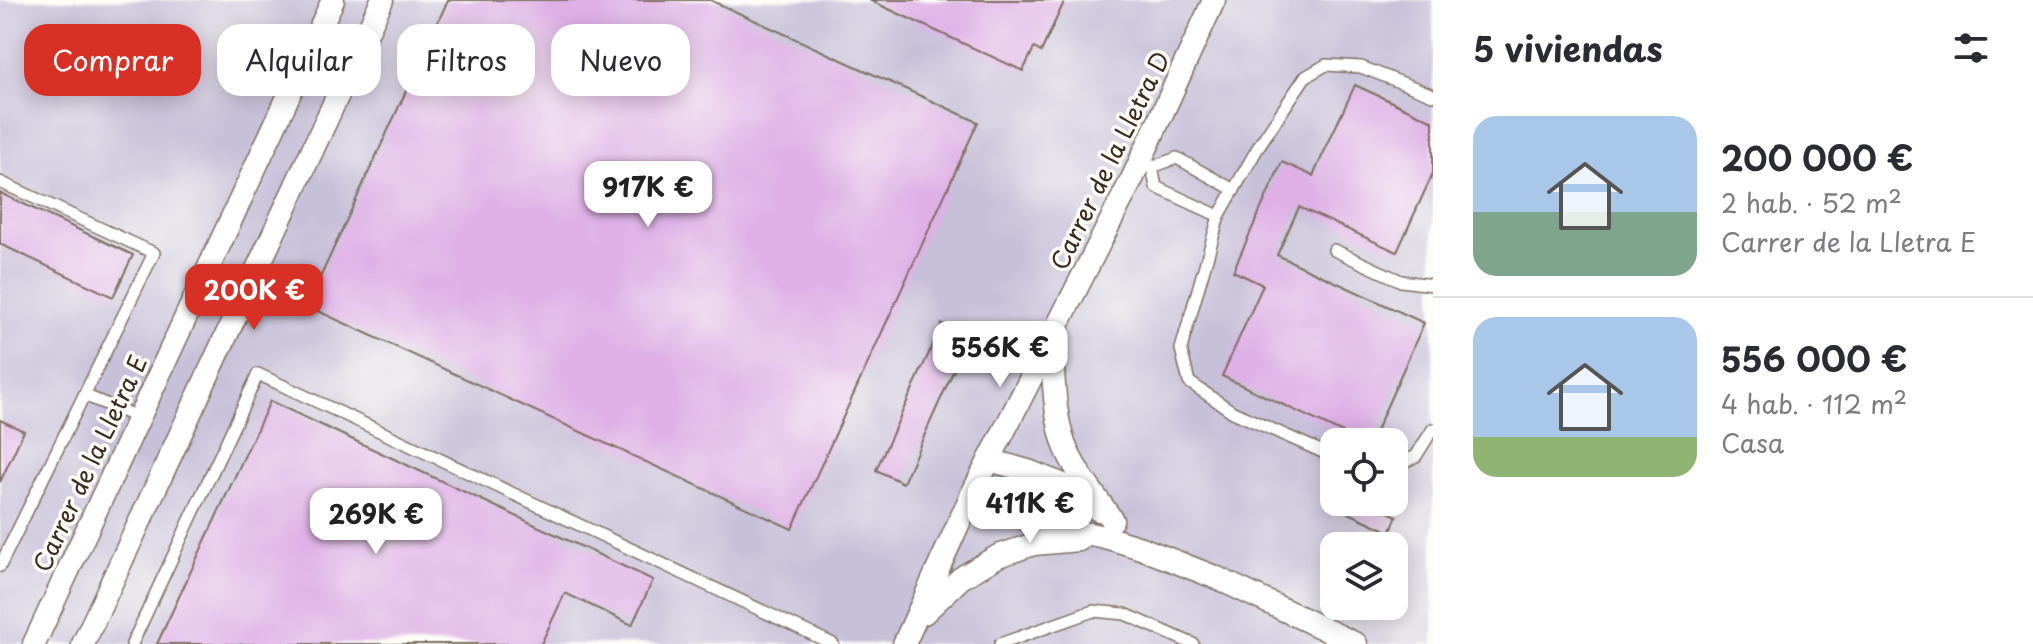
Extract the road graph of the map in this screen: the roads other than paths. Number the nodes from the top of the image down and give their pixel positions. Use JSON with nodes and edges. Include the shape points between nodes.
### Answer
{"nodes":[{"id":1,"x":333,"y":0,"type":"edge"},
{"id":2,"x":382,"y":0,"type":"edge"},
{"id":3,"x":1214,"y":0,"type":"edge"},
{"id":4,"x":1433,"y":95,"type":"edge"},
{"id":5,"x":1146,"y":164,"type":"junction"},
{"id":6,"x":0,"y":182,"type":"edge"},
{"id":7,"x":1234,"y":190,"type":"junction"},
{"id":8,"x":1219,"y":216,"type":"junction"},
{"id":9,"x":1334,"y":250,"type":"dead end"},
{"id":10,"x":1433,"y":285,"type":"edge"},
{"id":11,"x":1051,"y":339,"type":"junction"},
{"id":12,"x":84,"y":395,"type":"junction"},
{"id":13,"x":139,"y":418,"type":"junction"},
{"id":14,"x":1433,"y":429,"type":"edge"},
{"id":15,"x":1320,"y":451,"type":"edge"},
{"id":16,"x":989,"y":460,"type":"junction"},
{"id":17,"x":1408,"y":460,"type":"edge"},
{"id":18,"x":971,"y":496,"type":"junction"},
{"id":19,"x":1109,"y":528,"type":"junction"},
{"id":20,"x":0,"y":566,"type":"edge"},
{"id":21,"x":914,"y":622,"type":"junction"},
{"id":22,"x":34,"y":644,"type":"edge"},
{"id":23,"x":83,"y":644,"type":"edge"},
{"id":24,"x":132,"y":644,"type":"edge"},
{"id":25,"x":833,"y":644,"type":"edge"},
{"id":26,"x":904,"y":644,"type":"edge"},
{"id":27,"x":1000,"y":644,"type":"edge"},
{"id":28,"x":1193,"y":644,"type":"edge"},
{"id":29,"x":1356,"y":644,"type":"edge"}],
"edges":[{"from":1,"to":13,"type":"street","name":"Carrer de la Lletra E"},
{"from":2,"to":23,"type":"street"},
{"from":3,"to":5,"type":"street","name":"Carrer de la Lletra D"},
{"from":4,"to":7,"type":"lane","via":[[1361,67],[1326,65],[1305,77]]},
{"from":5,"to":7,"type":"lane","via":[[1177,158]]},
{"from":5,"to":8,"type":"lane","via":[[1156,187]]},
{"from":5,"to":11,"type":"street","name":"Carrer de la Lletra D"},
{"from":6,"to":12,"type":"lane","via":[[154,253]]},
{"from":7,"to":8,"type":"lane"},
{"from":8,"to":15,"type":"lane","via":[[1181,349],[1189,382],[1233,412]]},
{"from":9,"to":10,"type":"lane","via":[[1401,281]]},
{"from":11,"to":16,"type":"street","name":"Carrer de la Lletra D"},
{"from":11,"to":19,"type":"street","via":[[1056,410],[1065,445]]},
{"from":12,"to":13,"type":"lane"},
{"from":12,"to":20,"type":"lane"},
{"from":13,"to":22,"type":"street","name":"Carrer de la Lletra E"},
{"from":14,"to":17,"type":"lane"},
{"from":16,"to":18,"type":"street","name":"Carrer de la Lletra D"},
{"from":16,"to":19,"type":"street","via":[[1061,484]]},
{"from":18,"to":19,"type":"street","via":[[1039,524]]},
{"from":18,"to":21,"type":"street","name":"Carrer de la Lletra D"},
{"from":19,"to":21,"type":"street","via":[[998,556],[961,578]]},
{"from":19,"to":29,"type":"street","via":[[1141,548]]},
{"from":21,"to":26,"type":"street","name":"Carrer de la Lletra D"},
{"from":24,"to":25,"type":"lane","via":[[258,374]]},
{"from":27,"to":28,"type":"lane","via":[[1093,611],[1125,614]]}]}
